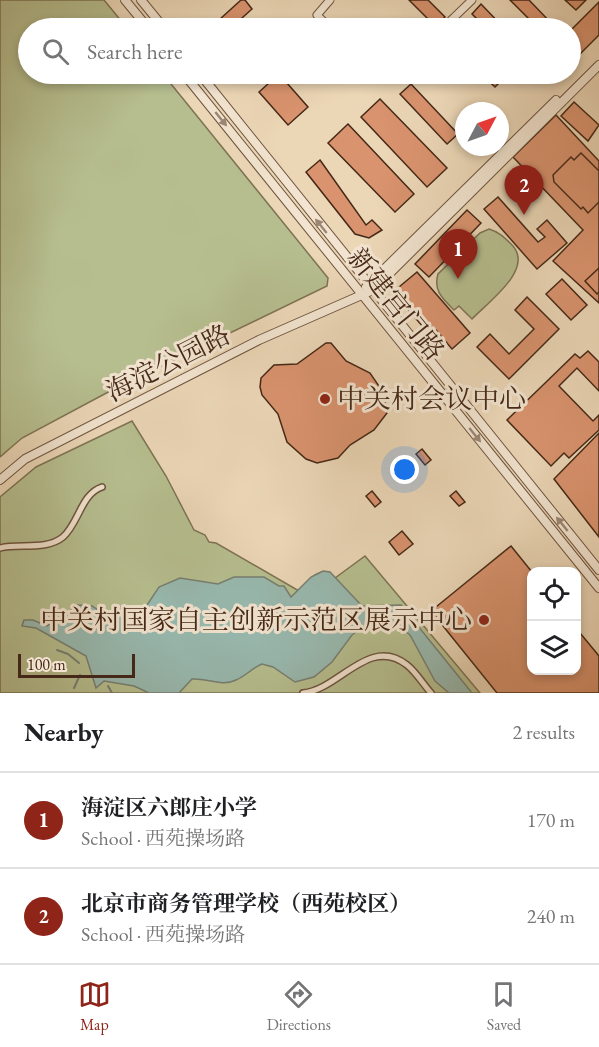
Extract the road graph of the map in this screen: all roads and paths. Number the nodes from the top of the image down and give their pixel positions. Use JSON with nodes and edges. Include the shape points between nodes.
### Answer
{"nodes":[{"id":1,"x":125,"y":0,"type":"edge"},
{"id":2,"x":141,"y":0,"type":"edge"},
{"id":3,"x":330,"y":0,"type":"edge"},
{"id":4,"x":472,"y":0,"type":"edge"},
{"id":5,"x":140,"y":18,"type":"edge"},
{"id":6,"x":156,"y":18,"type":"edge"},
{"id":7,"x":320,"y":18,"type":"edge"},
{"id":8,"x":453,"y":18,"type":"edge"},
{"id":9,"x":599,"y":57,"type":"edge"},
{"id":10,"x":599,"y":65,"type":"edge"},
{"id":11,"x":581,"y":75,"type":"edge"},
{"id":12,"x":581,"y":82,"type":"edge"},
{"id":13,"x":192,"y":84,"type":"edge"},
{"id":14,"x":208,"y":84,"type":"edge"},
{"id":15,"x":572,"y":84,"type":"edge"},
{"id":16,"x":579,"y":84,"type":"edge"},
{"id":17,"x":370,"y":287,"type":"junction"},
{"id":18,"x":362,"y":295,"type":"junction"},
{"id":19,"x":0,"y":480,"type":"edge"},
{"id":20,"x":102,"y":487,"type":"dead end"},
{"id":21,"x":0,"y":548,"type":"edge"},
{"id":22,"x":599,"y":570,"type":"edge"},
{"id":23,"x":599,"y":588,"type":"edge"},
{"id":24,"x":303,"y":693,"type":"edge"},
{"id":25,"x":431,"y":693,"type":"edge"}],
"edges":[{"from":1,"to":5,"type":"street"},
{"from":2,"to":6,"type":"street"},
{"from":3,"to":7,"type":"street","via":[[317,15]]},
{"from":4,"to":8,"type":"street"},
{"from":9,"to":11,"type":"street"},
{"from":10,"to":12,"type":"street"},
{"from":13,"to":18,"type":"street","name":"新建宫门路","one_way":true},
{"from":17,"to":14,"type":"street","name":"新建宫门路","one_way":true},
{"from":15,"to":17,"type":"street"},
{"from":16,"to":17,"type":"street"},
{"from":17,"to":18,"type":"street","name":"海淀公园路"},
{"from":22,"to":17,"type":"street","name":"新建宫门路","one_way":true},
{"from":18,"to":19,"type":"street","name":"海淀公园路","via":[[259,340],[46,448]]},
{"from":18,"to":23,"type":"street","name":"新建宫门路","one_way":true},
{"from":20,"to":21,"type":"street","via":[[92,490],[62,537],[33,547],[15,544]]},
{"from":24,"to":25,"type":"street","via":[[315,692],[376,656],[407,665]]}]}
